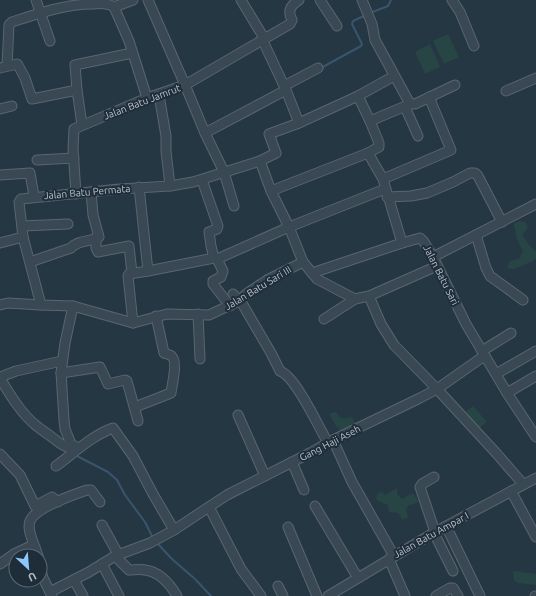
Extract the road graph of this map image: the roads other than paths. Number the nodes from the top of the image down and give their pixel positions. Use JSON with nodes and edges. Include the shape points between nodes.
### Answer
{"nodes":[{"id":1,"x":36,"y":0,"type":"edge"},
{"id":2,"x":132,"y":0,"type":"edge"},
{"id":3,"x":148,"y":0,"type":"edge"},
{"id":4,"x":241,"y":0,"type":"edge"},
{"id":5,"x":320,"y":0,"type":"edge"},
{"id":6,"x":362,"y":0,"type":"edge"},
{"id":7,"x":452,"y":0,"type":"edge"},
{"id":8,"x":295,"y":1,"type":"edge"},
{"id":9,"x":114,"y":7,"type":"junction"},
{"id":10,"x":41,"y":12,"type":"junction"},
{"id":11,"x":337,"y":26,"type":"dead end"},
{"id":12,"x":263,"y":38,"type":"junction"},
{"id":13,"x":50,"y":41,"type":"dead end"},
{"id":14,"x":474,"y":46,"type":"dead end"},
{"id":15,"x":132,"y":53,"type":"junction"},
{"id":16,"x":3,"y":67,"type":"edge"},
{"id":17,"x":318,"y":68,"type":"dead end"},
{"id":18,"x":394,"y":76,"type":"junction"},
{"id":19,"x":536,"y":78,"type":"edge"},
{"id":20,"x":185,"y":85,"type":"junction"},
{"id":21,"x":456,"y":85,"type":"dead end"},
{"id":22,"x":285,"y":88,"type":"junction"},
{"id":23,"x":77,"y":90,"type":"junction"},
{"id":24,"x":506,"y":91,"type":"dead end"},
{"id":25,"x":159,"y":95,"type":"junction"},
{"id":26,"x":358,"y":96,"type":"junction"},
{"id":27,"x":429,"y":97,"type":"junction"},
{"id":28,"x":147,"y":98,"type":"junction"},
{"id":29,"x":407,"y":105,"type":"junction"},
{"id":30,"x":12,"y":106,"type":"dead end"},
{"id":31,"x":0,"y":109,"type":"edge"},
{"id":32,"x":370,"y":121,"type":"junction"},
{"id":33,"x":299,"y":123,"type":"junction"},
{"id":34,"x":82,"y":125,"type":"junction"},
{"id":35,"x":205,"y":134,"type":"junction"},
{"id":36,"x":418,"y":136,"type":"dead end"},
{"id":37,"x":368,"y":153,"type":"junction"},
{"id":38,"x":74,"y":158,"type":"junction"},
{"id":39,"x":37,"y":160,"type":"dead end"},
{"id":40,"x":260,"y":161,"type":"junction"},
{"id":41,"x":224,"y":172,"type":"junction"},
{"id":42,"x":0,"y":175,"type":"edge"},
{"id":43,"x":383,"y":179,"type":"junction"},
{"id":44,"x":202,"y":180,"type":"junction"},
{"id":45,"x":170,"y":186,"type":"junction"},
{"id":46,"x":139,"y":187,"type":"junction"},
{"id":47,"x":271,"y":191,"type":"junction"},
{"id":48,"x":91,"y":192,"type":"junction"},
{"id":49,"x":386,"y":193,"type":"junction"},
{"id":50,"x":76,"y":194,"type":"junction"},
{"id":51,"x":34,"y":196,"type":"junction"},
{"id":52,"x":536,"y":204,"type":"edge"},
{"id":53,"x":234,"y":206,"type":"dead end"},
{"id":54,"x":502,"y":222,"type":"junction"},
{"id":55,"x":68,"y":224,"type":"dead end"},
{"id":56,"x":22,"y":226,"type":"junction"},
{"id":57,"x":289,"y":227,"type":"junction"},
{"id":58,"x":476,"y":235,"type":"junction"},
{"id":59,"x":23,"y":237,"type":"junction"},
{"id":60,"x":96,"y":238,"type":"junction"},
{"id":61,"x":0,"y":243,"type":"edge"},
{"id":62,"x":402,"y":243,"type":"junction"},
{"id":63,"x":433,"y":257,"type":"junction"},
{"id":64,"x":216,"y":258,"type":"junction"},
{"id":65,"x":30,"y":262,"type":"junction"},
{"id":66,"x":303,"y":262,"type":"junction"},
{"id":67,"x":437,"y":266,"type":"junction"},
{"id":68,"x":148,"y":271,"type":"junction"},
{"id":69,"x":312,"y":273,"type":"junction"},
{"id":70,"x":132,"y":274,"type":"junction"},
{"id":71,"x":369,"y":296,"type":"junction"},
{"id":72,"x":355,"y":299,"type":"junction"},
{"id":73,"x":523,"y":300,"type":"dead end"},
{"id":74,"x":232,"y":301,"type":"junction"},
{"id":75,"x":0,"y":305,"type":"edge"},
{"id":76,"x":42,"y":305,"type":"junction"},
{"id":77,"x":73,"y":306,"type":"junction"},
{"id":78,"x":198,"y":314,"type":"junction"},
{"id":79,"x":156,"y":316,"type":"junction"},
{"id":80,"x":324,"y":319,"type":"dead end"},
{"id":81,"x":133,"y":323,"type":"junction"},
{"id":82,"x":511,"y":333,"type":"dead end"},
{"id":83,"x":536,"y":351,"type":"edge"},
{"id":84,"x":483,"y":353,"type":"junction"},
{"id":85,"x":200,"y":359,"type":"dead end"},
{"id":86,"x":62,"y":361,"type":"junction"},
{"id":87,"x":61,"y":373,"type":"junction"},
{"id":88,"x":496,"y":374,"type":"junction"},
{"id":89,"x":536,"y":376,"type":"edge"},
{"id":90,"x":0,"y":378,"type":"edge"},
{"id":91,"x":437,"y":389,"type":"junction"},
{"id":92,"x":507,"y":393,"type":"junction"},
{"id":93,"x":135,"y":407,"type":"junction"},
{"id":94,"x":238,"y":415,"type":"dead end"},
{"id":95,"x":138,"y":421,"type":"dead end"},
{"id":96,"x":536,"y":437,"type":"edge"},
{"id":97,"x":330,"y":441,"type":"junction"},
{"id":98,"x":75,"y":451,"type":"junction"},
{"id":99,"x":0,"y":454,"type":"edge"},
{"id":100,"x":292,"y":462,"type":"junction"},
{"id":101,"x":56,"y":466,"type":"dead end"},
{"id":102,"x":266,"y":476,"type":"junction"},
{"id":103,"x":434,"y":477,"type":"dead end"},
{"id":104,"x":536,"y":478,"type":"edge"},
{"id":105,"x":523,"y":484,"type":"junction"},
{"id":106,"x":304,"y":490,"type":"dead end"},
{"id":107,"x":511,"y":491,"type":"junction"},
{"id":108,"x":58,"y":502,"type":"junction"},
{"id":109,"x":100,"y":502,"type":"dead end"},
{"id":110,"x":315,"y":506,"type":"dead end"},
{"id":111,"x":209,"y":507,"type":"junction"},
{"id":112,"x":102,"y":524,"type":"dead end"},
{"id":113,"x":446,"y":526,"type":"junction"},
{"id":114,"x":288,"y":527,"type":"dead end"},
{"id":115,"x":174,"y":530,"type":"junction"},
{"id":116,"x":434,"y":532,"type":"junction"},
{"id":117,"x":536,"y":537,"type":"edge"},
{"id":118,"x":34,"y":545,"type":"junction"},
{"id":119,"x":35,"y":548,"type":"edge"},
{"id":120,"x":116,"y":555,"type":"junction"},
{"id":121,"x":391,"y":557,"type":"junction"},
{"id":122,"x":0,"y":564,"type":"edge"},
{"id":123,"x":102,"y":564,"type":"junction"},
{"id":124,"x":452,"y":571,"type":"dead end"},
{"id":125,"x":358,"y":578,"type":"junction"},
{"id":126,"x":74,"y":580,"type":"junction"},
{"id":127,"x":278,"y":586,"type":"dead end"},
{"id":128,"x":51,"y":594,"type":"edge"},
{"id":129,"x":83,"y":596,"type":"edge"},
{"id":130,"x":119,"y":596,"type":"edge"},
{"id":131,"x":177,"y":596,"type":"edge"},
{"id":132,"x":261,"y":596,"type":"edge"},
{"id":133,"x":283,"y":596,"type":"edge"},
{"id":134,"x":317,"y":596,"type":"edge"},
{"id":135,"x":328,"y":596,"type":"edge"},
{"id":136,"x":405,"y":596,"type":"edge"},
{"id":137,"x":436,"y":596,"type":"edge"},
{"id":138,"x":458,"y":596,"type":"edge"},
{"id":139,"x":480,"y":596,"type":"edge"}],
"edges":[{"from":1,"to":10,"type":"street"},
{"from":2,"to":9,"type":"street"},
{"from":3,"to":20,"type":"street"},
{"from":4,"to":12,"type":"street"},
{"from":5,"to":11,"type":"street"},
{"from":6,"to":18,"type":"street","via":[[376,40]]},
{"from":7,"to":14,"type":"street","via":[[460,12]]},
{"from":8,"to":12,"type":"street","name":"Jalan Batu Jamrut","via":[[289,12],[292,22]]},
{"from":9,"to":10,"type":"street","via":[[109,4],[81,4]]},
{"from":9,"to":15,"type":"street"},
{"from":10,"to":13,"type":"street"},
{"from":10,"to":16,"type":"street","via":[[8,25]]},
{"from":12,"to":20,"type":"street","name":"Jalan Batu Jamrut"},
{"from":12,"to":22,"type":"street"},
{"from":15,"to":23,"type":"street","via":[[75,65]]},
{"from":15,"to":28,"type":"street"},
{"from":16,"to":23,"type":"street","via":[[18,65],[32,99]]},
{"from":17,"to":22,"type":"street"},
{"from":18,"to":26,"type":"street"},
{"from":18,"to":29,"type":"street"},
{"from":19,"to":24,"type":"street"},
{"from":20,"to":25,"type":"street","name":"Jalan Batu Jamrut"},
{"from":20,"to":35,"type":"street"},
{"from":21,"to":27,"type":"street"},
{"from":22,"to":33,"type":"street"},
{"from":22,"to":35,"type":"street"},
{"from":23,"to":34,"type":"street"},
{"from":25,"to":28,"type":"street","name":"Jalan Batu Jamrut"},
{"from":25,"to":45,"type":"street","via":[[166,136]]},
{"from":26,"to":32,"type":"street"},
{"from":26,"to":33,"type":"street"},
{"from":27,"to":29,"type":"street"},
{"from":27,"to":43,"type":"street","via":[[452,150]]},
{"from":28,"to":34,"type":"street","name":"Jalan Batu Jamrut"},
{"from":29,"to":32,"type":"street"},
{"from":29,"to":36,"type":"street"},
{"from":30,"to":31,"type":"street"},
{"from":32,"to":37,"type":"street","via":[[379,146]]},
{"from":33,"to":40,"type":"street","name":"Jalan Batu Permata","via":[[269,134],[276,153]]},
{"from":34,"to":38,"type":"street","via":[[73,132]]},
{"from":35,"to":41,"type":"street"},
{"from":37,"to":43,"type":"street"},
{"from":37,"to":47,"type":"street"},
{"from":38,"to":39,"type":"street"},
{"from":38,"to":50,"type":"street"},
{"from":40,"to":41,"type":"street","name":"Jalan Batu Permata"},
{"from":40,"to":47,"type":"street"},
{"from":41,"to":44,"type":"street","name":"Jalan Batu Permata"},
{"from":41,"to":53,"type":"street"},
{"from":42,"to":51,"type":"street","via":[[30,173]]},
{"from":43,"to":49,"type":"street"},
{"from":44,"to":45,"type":"street","name":"Jalan Batu Permata"},
{"from":44,"to":64,"type":"street","via":[[218,226],[209,232]]},
{"from":45,"to":46,"type":"street","name":"Jalan Batu Permata"},
{"from":46,"to":48,"type":"street","name":"Jalan Batu Permata"},
{"from":46,"to":68,"type":"street"},
{"from":47,"to":57,"type":"street"},
{"from":48,"to":50,"type":"street","name":"Jalan Batu Permata"},
{"from":48,"to":60,"type":"street","via":[[93,215],[99,234]]},
{"from":49,"to":54,"type":"street","via":[[411,196],[427,193],[475,173]]},
{"from":49,"to":57,"type":"street"},
{"from":49,"to":62,"type":"street"},
{"from":50,"to":51,"type":"street","name":"Jalan Batu Permata"},
{"from":51,"to":56,"type":"street","name":"Jalan Batu Permata","via":[[25,197],[19,202]]},
{"from":52,"to":54,"type":"street"},
{"from":54,"to":58,"type":"street"},
{"from":55,"to":56,"type":"street"},
{"from":56,"to":59,"type":"street","name":"Jalan Batu Permata"},
{"from":57,"to":64,"type":"street"},
{"from":57,"to":66,"type":"street"},
{"from":58,"to":63,"type":"street"},
{"from":58,"to":73,"type":"street","via":[[490,276]]},
{"from":59,"to":61,"type":"street"},
{"from":59,"to":65,"type":"street","name":"Jalan Batu Permata"},
{"from":60,"to":65,"type":"street"},
{"from":60,"to":70,"type":"street","via":[[98,252],[129,246]]},
{"from":62,"to":63,"type":"street","name":"Jalan Batu Sari","via":[[420,238]]},
{"from":62,"to":69,"type":"street"},
{"from":63,"to":67,"type":"street","name":"Jalan Batu Sari"},
{"from":64,"to":68,"type":"street"},
{"from":64,"to":74,"type":"street","via":[[223,271],[221,277],[212,282]]},
{"from":65,"to":76,"type":"street","name":"Jalan Batu Permata"},
{"from":66,"to":69,"type":"street"},
{"from":66,"to":74,"type":"street","name":"Jalan Batu Sari III"},
{"from":67,"to":71,"type":"street"},
{"from":67,"to":84,"type":"street","name":"Jalan Batu Sari"},
{"from":68,"to":70,"type":"street"},
{"from":69,"to":72,"type":"street","via":[[317,279]]},
{"from":70,"to":81,"type":"street","via":[[128,276]]},
{"from":71,"to":72,"type":"street"},
{"from":71,"to":91,"type":"street","via":[[381,324],[394,345]]},
{"from":72,"to":80,"type":"street"},
{"from":74,"to":78,"type":"street","name":"Jalan Batu Sari III","via":[[210,315]]},
{"from":74,"to":97,"type":"street","via":[[243,305],[280,371],[284,372],[296,386]]},
{"from":75,"to":76,"type":"street"},
{"from":76,"to":77,"type":"street"},
{"from":77,"to":81,"type":"street"},
{"from":77,"to":86,"type":"street"},
{"from":78,"to":79,"type":"street","name":"Jalan Batu Sari III"},
{"from":78,"to":85,"type":"street"},
{"from":79,"to":81,"type":"street","name":"Jalan Batu Sari III"},
{"from":79,"to":93,"type":"street","via":[[164,353],[170,354],[174,360],[171,393]]},
{"from":82,"to":84,"type":"street","name":"Gang Haji Aseh"},
{"from":83,"to":88,"type":"street"},
{"from":84,"to":88,"type":"street","name":"Jalan Batu Sari"},
{"from":84,"to":91,"type":"street","name":"Gang Haji Aseh"},
{"from":86,"to":87,"type":"street"},
{"from":86,"to":90,"type":"street","via":[[16,371]]},
{"from":87,"to":93,"type":"street","via":[[100,368],[108,384],[127,381]]},
{"from":87,"to":98,"type":"street","via":[[65,428]]},
{"from":88,"to":92,"type":"street","name":"Jalan Batu Sari"},
{"from":89,"to":92,"type":"street"},
{"from":90,"to":98,"type":"street","via":[[9,393],[38,427],[62,445]]},
{"from":91,"to":97,"type":"street","name":"Gang Haji Aseh"},
{"from":91,"to":105,"type":"street"},
{"from":92,"to":96,"type":"street","name":"Jalan Batu Sari"},
{"from":93,"to":95,"type":"street"},
{"from":94,"to":102,"type":"street"},
{"from":97,"to":100,"type":"street","name":"Gang Haji Aseh"},
{"from":97,"to":121,"type":"street"},
{"from":98,"to":101,"type":"street"},
{"from":98,"to":115,"type":"street","via":[[104,431],[113,428],[133,456]]},
{"from":99,"to":108,"type":"street","via":[[20,475],[35,506],[52,497]]},
{"from":100,"to":102,"type":"street","name":"Gang Haji Aseh"},
{"from":100,"to":106,"type":"street"},
{"from":102,"to":111,"type":"street","name":"Gang Haji Aseh"},
{"from":103,"to":116,"type":"street","via":[[420,487]]},
{"from":104,"to":105,"type":"street","name":"Jalan Batu Ampar I"},
{"from":105,"to":107,"type":"street","name":"Jalan Batu Ampar I"},
{"from":107,"to":113,"type":"street","name":"Jalan Batu Ampar I"},
{"from":107,"to":117,"type":"street"},
{"from":108,"to":109,"type":"street","via":[[91,490]]},
{"from":108,"to":118,"type":"street","via":[[37,513],[30,521],[29,529]]},
{"from":110,"to":125,"type":"street"},
{"from":111,"to":115,"type":"street","name":"Gang Haji Aseh"},
{"from":111,"to":132,"type":"street","via":[[241,569]]},
{"from":112,"to":120,"type":"street"},
{"from":113,"to":116,"type":"street","name":"Jalan Batu Ampar I"},
{"from":113,"to":139,"type":"street"},
{"from":114,"to":134,"type":"street"},
{"from":115,"to":120,"type":"street","name":"Gang Haji Aseh","via":[[154,541]]},
{"from":116,"to":121,"type":"street","name":"Jalan Batu Ampar I"},
{"from":116,"to":124,"type":"street"},
{"from":118,"to":119,"type":"street"},
{"from":118,"to":122,"type":"street"},
{"from":120,"to":123,"type":"street","name":"Gang Haji Aseh"},
{"from":120,"to":131,"type":"street","via":[[129,570],[146,570],[160,576],[171,585]]},
{"from":121,"to":125,"type":"street","name":"Jalan Batu Ampar I"},
{"from":121,"to":136,"type":"street"},
{"from":123,"to":126,"type":"street","name":"Gang Haji Aseh"},
{"from":123,"to":130,"type":"street"},
{"from":125,"to":135,"type":"street","name":"Jalan Batu Ampar I"},
{"from":126,"to":128,"type":"street","name":"Gang Haji Aseh"},
{"from":126,"to":129,"type":"street"},
{"from":127,"to":133,"type":"street"},
{"from":137,"to":138,"type":"street","via":[[450,588],[453,588]]}]}
